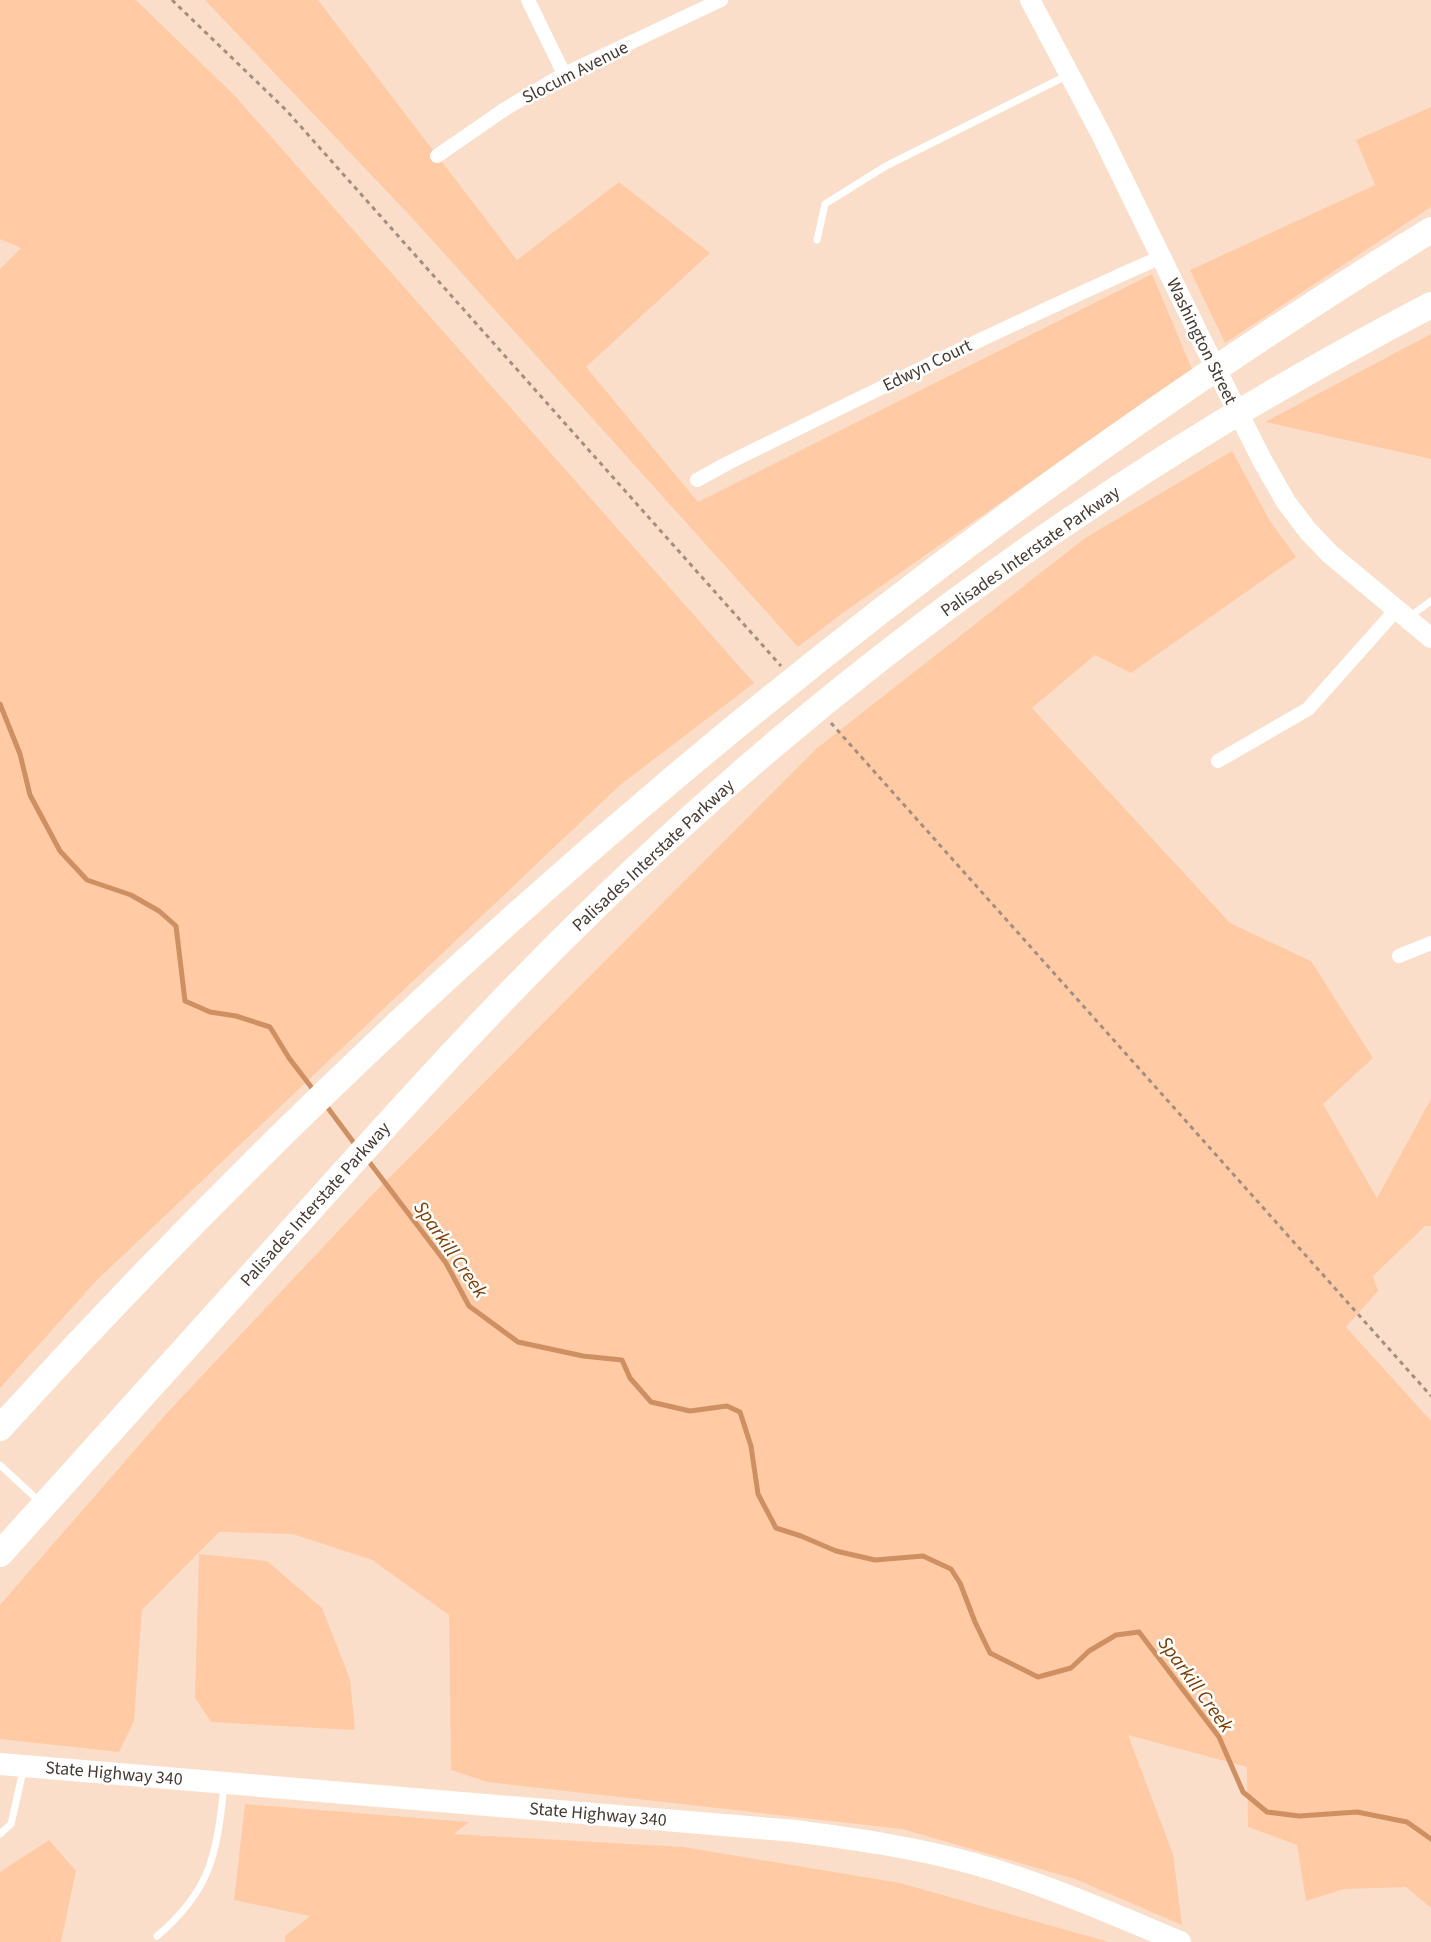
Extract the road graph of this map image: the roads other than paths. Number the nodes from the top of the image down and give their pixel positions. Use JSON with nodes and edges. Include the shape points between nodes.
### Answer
{"nodes":[{"id":1,"x":528,"y":0,"type":"edge"},
{"id":2,"x":721,"y":0,"type":"edge"},
{"id":3,"x":1030,"y":0,"type":"edge"},
{"id":4,"x":1070,"y":73,"type":"junction"},
{"id":5,"x":564,"y":74,"type":"junction"},
{"id":6,"x":437,"y":156,"type":"dead end"},
{"id":7,"x":1431,"y":231,"type":"edge"},
{"id":8,"x":817,"y":240,"type":"dead end"},
{"id":9,"x":1161,"y":257,"type":"junction"},
{"id":10,"x":1431,"y":305,"type":"edge"},
{"id":11,"x":697,"y":480,"type":"dead end"},
{"id":12,"x":1431,"y":601,"type":"edge"},
{"id":13,"x":1401,"y":614,"type":"junction"},
{"id":14,"x":1431,"y":638,"type":"edge"},
{"id":15,"x":1218,"y":761,"type":"dead end"},
{"id":16,"x":1431,"y":944,"type":"edge"},
{"id":17,"x":1399,"y":956,"type":"dead end"},
{"id":18,"x":0,"y":1428,"type":"edge"},
{"id":19,"x":0,"y":1465,"type":"edge"},
{"id":20,"x":44,"y":1505,"type":"junction"},
{"id":21,"x":0,"y":1554,"type":"edge"},
{"id":22,"x":0,"y":1764,"type":"edge"},
{"id":23,"x":24,"y":1766,"type":"junction"},
{"id":24,"x":224,"y":1782,"type":"junction"},
{"id":25,"x":0,"y":1834,"type":"edge"},
{"id":26,"x":157,"y":1936,"type":"dead end"},
{"id":27,"x":1180,"y":1942,"type":"edge"}],
"edges":[{"from":1,"to":5,"type":"street"},
{"from":2,"to":5,"type":"street","name":"Slocum Avenue"},
{"from":3,"to":4,"type":"main road","name":"Washington Street"},
{"from":4,"to":8,"type":"lane","via":[[886,166],[825,204]]},
{"from":4,"to":9,"type":"main road","name":"Washington Street"},
{"from":5,"to":6,"type":"street","name":"Slocum Avenue"},
{"from":7,"to":18,"type":"highway","via":[[1282,324],[989,528],[664,785],[345,1075],[180,1237]]},
{"from":9,"to":11,"type":"street","name":"Edwyn Court","via":[[954,351]]},
{"from":9,"to":13,"type":"main road","name":"Washington Street","via":[[1281,494],[1322,546]]},
{"from":10,"to":20,"type":"highway","name":"Palisades Interstate Parkway","via":[[1151,466],[1004,567],[784,736],[636,868],[508,993]]},
{"from":12,"to":13,"type":"lane"},
{"from":13,"to":14,"type":"main road","name":"Washington Street"},
{"from":13,"to":15,"type":"street","via":[[1308,710]]},
{"from":16,"to":17,"type":"street"},
{"from":19,"to":20,"type":"lane"},
{"from":20,"to":21,"type":"highway","name":"Palisades Interstate Parkway"},
{"from":22,"to":23,"type":"main road","name":"State Highway 340"},
{"from":23,"to":24,"type":"main road","name":"State Highway 340"},
{"from":23,"to":25,"type":"lane","via":[[11,1824]]},
{"from":24,"to":26,"type":"lane","via":[[215,1850],[203,1884],[177,1919]]},
{"from":24,"to":27,"type":"main road","name":"State Highway 340","via":[[795,1831],[885,1843],[970,1863],[1063,1893]]}]}
